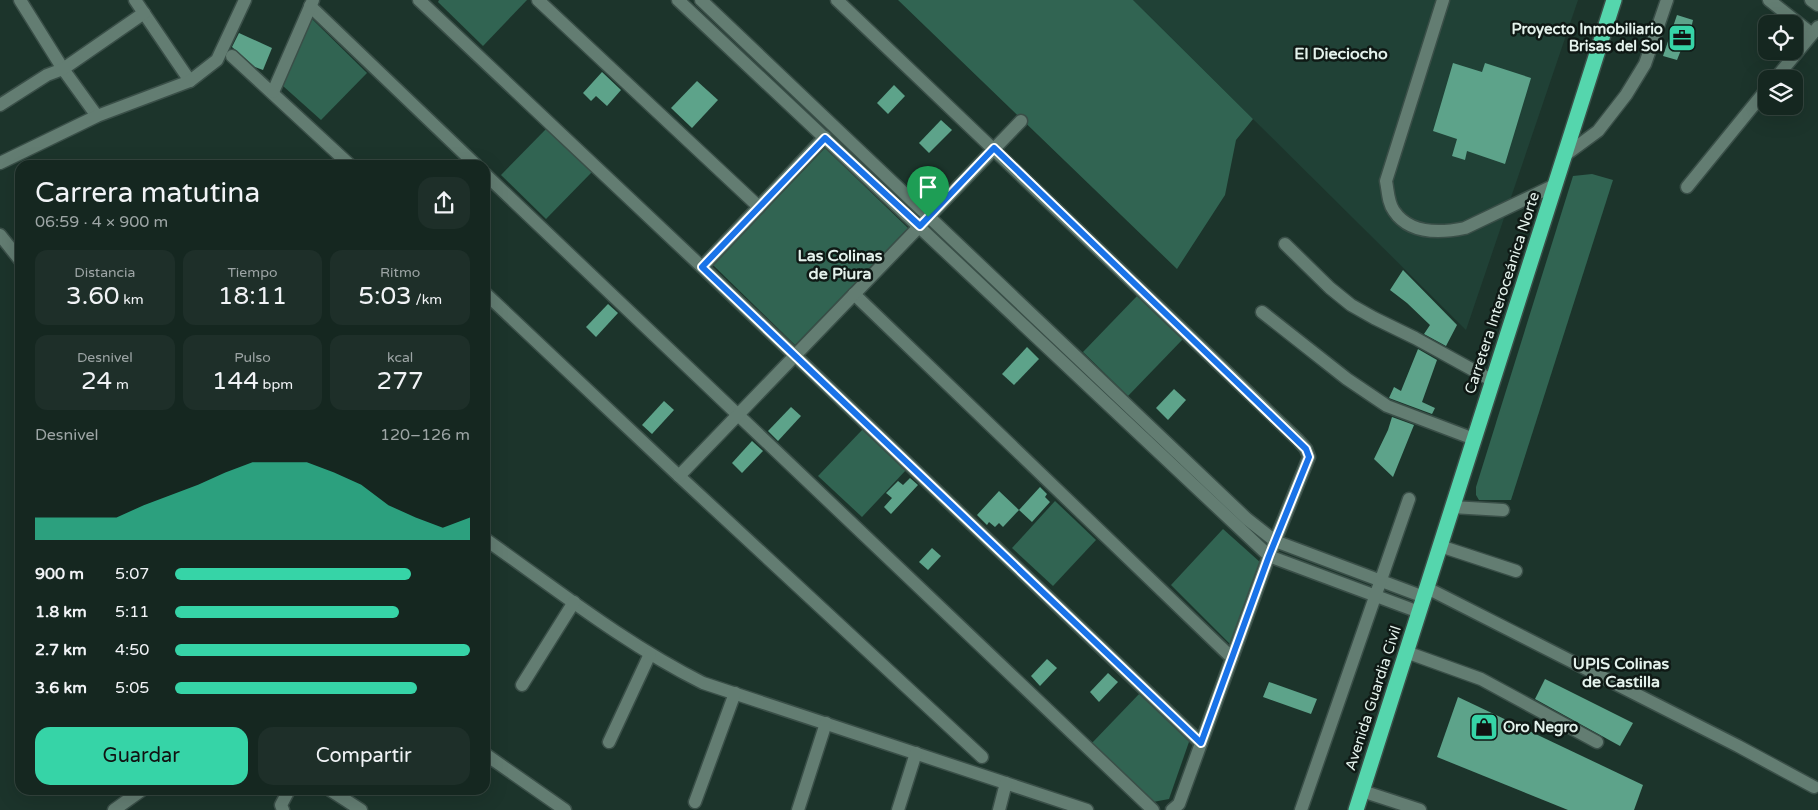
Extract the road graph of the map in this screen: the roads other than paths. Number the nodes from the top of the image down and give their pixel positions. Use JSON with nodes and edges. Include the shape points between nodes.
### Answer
{"nodes":[{"id":1,"x":20,"y":0,"type":"edge"},
{"id":2,"x":135,"y":0,"type":"edge"},
{"id":3,"x":245,"y":0,"type":"edge"},
{"id":4,"x":419,"y":0,"type":"edge"},
{"id":5,"x":538,"y":0,"type":"edge"},
{"id":6,"x":678,"y":0,"type":"edge"},
{"id":7,"x":701,"y":0,"type":"edge"},
{"id":8,"x":837,"y":0,"type":"edge"},
{"id":9,"x":1443,"y":0,"type":"edge"},
{"id":10,"x":1614,"y":0,"type":"edge"},
{"id":11,"x":1667,"y":0,"type":"edge"},
{"id":12,"x":1769,"y":0,"type":"edge"},
{"id":13,"x":1812,"y":0,"type":"edge"},
{"id":14,"x":312,"y":3,"type":"edge"},
{"id":15,"x":1818,"y":5,"type":"edge"},
{"id":16,"x":144,"y":14,"type":"junction"},
{"id":17,"x":1815,"y":31,"type":"edge"},
{"id":18,"x":232,"y":56,"type":"dead end"},
{"id":19,"x":63,"y":69,"type":"junction"},
{"id":20,"x":1782,"y":70,"type":"edge"},
{"id":21,"x":190,"y":81,"type":"junction"},
{"id":22,"x":273,"y":92,"type":"junction"},
{"id":23,"x":1758,"y":100,"type":"edge"},
{"id":24,"x":0,"y":105,"type":"edge"},
{"id":25,"x":97,"y":116,"type":"junction"},
{"id":26,"x":1021,"y":121,"type":"dead end"},
{"id":27,"x":825,"y":138,"type":"junction"},
{"id":28,"x":994,"y":148,"type":"junction"},
{"id":29,"x":1564,"y":156,"type":"junction"},
{"id":30,"x":345,"y":160,"type":"edge"},
{"id":31,"x":471,"y":160,"type":"edge"},
{"id":32,"x":0,"y":163,"type":"edge"},
{"id":33,"x":490,"y":179,"type":"edge"},
{"id":34,"x":1555,"y":185,"type":"junction"},
{"id":35,"x":1687,"y":187,"type":"dead end"},
{"id":36,"x":759,"y":207,"type":"junction"},
{"id":37,"x":924,"y":222,"type":"junction"},
{"id":38,"x":0,"y":235,"type":"edge"},
{"id":39,"x":1285,"y":244,"type":"dead end"},
{"id":40,"x":15,"y":254,"type":"edge"},
{"id":41,"x":702,"y":267,"type":"junction"},
{"id":42,"x":854,"y":294,"type":"junction"},
{"id":43,"x":490,"y":298,"type":"edge"},
{"id":44,"x":1262,"y":312,"type":"dead end"},
{"id":45,"x":795,"y":356,"type":"junction"},
{"id":46,"x":1493,"y":381,"type":"junction"},
{"id":47,"x":737,"y":416,"type":"junction"},
{"id":48,"x":1474,"y":439,"type":"junction"},
{"id":49,"x":680,"y":476,"type":"junction"},
{"id":50,"x":1409,"y":498,"type":"dead end"},
{"id":51,"x":1452,"y":508,"type":"junction"},
{"id":52,"x":1503,"y":510,"type":"dead end"},
{"id":53,"x":1275,"y":541,"type":"junction"},
{"id":54,"x":490,"y":543,"type":"edge"},
{"id":55,"x":1440,"y":546,"type":"junction"},
{"id":56,"x":1269,"y":556,"type":"junction"},
{"id":57,"x":1516,"y":571,"type":"dead end"},
{"id":58,"x":1380,"y":581,"type":"junction"},
{"id":59,"x":1425,"y":593,"type":"junction"},
{"id":60,"x":1375,"y":596,"type":"junction"},
{"id":61,"x":574,"y":602,"type":"junction"},
{"id":62,"x":1419,"y":612,"type":"junction"},
{"id":63,"x":1406,"y":652,"type":"junction"},
{"id":64,"x":650,"y":654,"type":"junction"},
{"id":65,"x":1232,"y":658,"type":"junction"},
{"id":66,"x":522,"y":685,"type":"dead end"},
{"id":67,"x":735,"y":693,"type":"junction"},
{"id":68,"x":826,"y":723,"type":"junction"},
{"id":69,"x":609,"y":742,"type":"dead end"},
{"id":70,"x":1598,"y":742,"type":"dead end"},
{"id":71,"x":1201,"y":743,"type":"junction"},
{"id":72,"x":916,"y":753,"type":"junction"},
{"id":73,"x":982,"y":757,"type":"dead end"},
{"id":74,"x":490,"y":758,"type":"edge"},
{"id":75,"x":1006,"y":783,"type":"junction"},
{"id":76,"x":1814,"y":787,"type":"dead end"},
{"id":77,"x":1362,"y":790,"type":"junction"},
{"id":78,"x":135,"y":795,"type":"edge"},
{"id":79,"x":286,"y":795,"type":"edge"},
{"id":80,"x":338,"y":795,"type":"edge"},
{"id":81,"x":695,"y":802,"type":"dead end"},
{"id":82,"x":114,"y":810,"type":"edge"},
{"id":83,"x":283,"y":810,"type":"edge"},
{"id":84,"x":361,"y":810,"type":"edge"},
{"id":85,"x":564,"y":810,"type":"edge"},
{"id":86,"x":798,"y":810,"type":"edge"},
{"id":87,"x":898,"y":810,"type":"edge"},
{"id":88,"x":998,"y":810,"type":"edge"},
{"id":89,"x":1087,"y":810,"type":"edge"},
{"id":90,"x":1153,"y":810,"type":"edge"},
{"id":91,"x":1172,"y":810,"type":"edge"},
{"id":92,"x":1301,"y":810,"type":"edge"},
{"id":93,"x":1356,"y":810,"type":"edge"},
{"id":94,"x":1420,"y":810,"type":"edge"}],
"edges":[{"from":1,"to":19,"type":"street"},
{"from":2,"to":16,"type":"street"},
{"from":3,"to":21,"type":"street","via":[[217,60]]},
{"from":4,"to":41,"type":"street"},
{"from":5,"to":36,"type":"street"},
{"from":6,"to":27,"type":"street"},
{"from":7,"to":37,"type":"street"},
{"from":8,"to":28,"type":"street"},
{"from":9,"to":34,"type":"street","via":[[1386,181],[1394,212],[1418,230],[1449,232],[1465,228]]},
{"from":10,"to":29,"type":"highway","name":"Carretera Interoceánica Norte"},
{"from":11,"to":29,"type":"street","via":[[1645,64],[1626,95],[1598,131]]},
{"from":12,"to":17,"type":"street"},
{"from":13,"to":15,"type":"street"},
{"from":14,"to":22,"type":"street"},
{"from":14,"to":31,"type":"street"},
{"from":16,"to":19,"type":"street"},
{"from":16,"to":21,"type":"street"},
{"from":17,"to":20,"type":"street"},
{"from":18,"to":22,"type":"street"},
{"from":19,"to":24,"type":"street","via":[[47,75]]},
{"from":19,"to":25,"type":"street"},
{"from":21,"to":25,"type":"street"},
{"from":22,"to":30,"type":"street"},
{"from":23,"to":35,"type":"street"},
{"from":25,"to":32,"type":"street"},
{"from":26,"to":28,"type":"street"},
{"from":27,"to":36,"type":"street"},
{"from":27,"to":37,"type":"street"},
{"from":28,"to":37,"type":"street"},
{"from":28,"to":53,"type":"street","via":[[1304,447],[1309,457]]},
{"from":29,"to":34,"type":"highway","name":"Carretera Interoceánica Norte"},
{"from":33,"to":47,"type":"street"},
{"from":34,"to":46,"type":"highway","name":"Carretera Interoceánica Norte"},
{"from":36,"to":41,"type":"street"},
{"from":37,"to":42,"type":"street"},
{"from":37,"to":53,"type":"street","via":[[1247,520]]},
{"from":37,"to":56,"type":"street"},
{"from":38,"to":40,"type":"street"},
{"from":39,"to":46,"type":"street","via":[[1351,305]]},
{"from":41,"to":45,"type":"street"},
{"from":42,"to":45,"type":"street"},
{"from":42,"to":65,"type":"street"},
{"from":43,"to":49,"type":"street"},
{"from":44,"to":48,"type":"street","via":[[1387,406]]},
{"from":45,"to":47,"type":"street"},
{"from":45,"to":71,"type":"street"},
{"from":46,"to":48,"type":"highway","name":"Carretera Interoceánica Norte"},
{"from":47,"to":49,"type":"street"},
{"from":47,"to":90,"type":"street"},
{"from":48,"to":51,"type":"highway","name":"Carretera Interoceánica Norte"},
{"from":49,"to":73,"type":"street"},
{"from":50,"to":58,"type":"street"},
{"from":51,"to":52,"type":"street"},
{"from":51,"to":55,"type":"highway","name":"Carretera Interoceánica Norte"},
{"from":53,"to":56,"type":"street"},
{"from":53,"to":58,"type":"street"},
{"from":54,"to":61,"type":"street"},
{"from":55,"to":57,"type":"street"},
{"from":55,"to":59,"type":"highway","name":"Carretera Interoceánica Norte"},
{"from":56,"to":60,"type":"street"},
{"from":56,"to":65,"type":"street"},
{"from":58,"to":59,"type":"street"},
{"from":58,"to":60,"type":"street"},
{"from":59,"to":62,"type":"highway","name":"Avenida Guardia Civil"},
{"from":59,"to":76,"type":"street","via":[[1738,746]]},
{"from":60,"to":62,"type":"street"},
{"from":60,"to":92,"type":"street"},
{"from":61,"to":64,"type":"street"},
{"from":61,"to":66,"type":"street"},
{"from":62,"to":63,"type":"highway","name":"Avenida Guardia Civil"},
{"from":63,"to":70,"type":"street","via":[[1481,679]]},
{"from":63,"to":77,"type":"highway","name":"Avenida Guardia Civil"},
{"from":64,"to":67,"type":"street","via":[[703,683]]},
{"from":64,"to":69,"type":"street"},
{"from":65,"to":71,"type":"street"},
{"from":67,"to":68,"type":"street"},
{"from":67,"to":81,"type":"street"},
{"from":68,"to":72,"type":"street"},
{"from":68,"to":86,"type":"street"},
{"from":71,"to":91,"type":"street","via":[[1179,804]]},
{"from":72,"to":75,"type":"street"},
{"from":72,"to":87,"type":"street"},
{"from":74,"to":85,"type":"street"},
{"from":75,"to":88,"type":"street"},
{"from":75,"to":89,"type":"street"},
{"from":77,"to":93,"type":"highway","name":"Avenida Guardia Civil"},
{"from":77,"to":94,"type":"street"},
{"from":78,"to":82,"type":"street"},
{"from":79,"to":83,"type":"street","via":[[281,805]]},
{"from":80,"to":84,"type":"street"}]}
